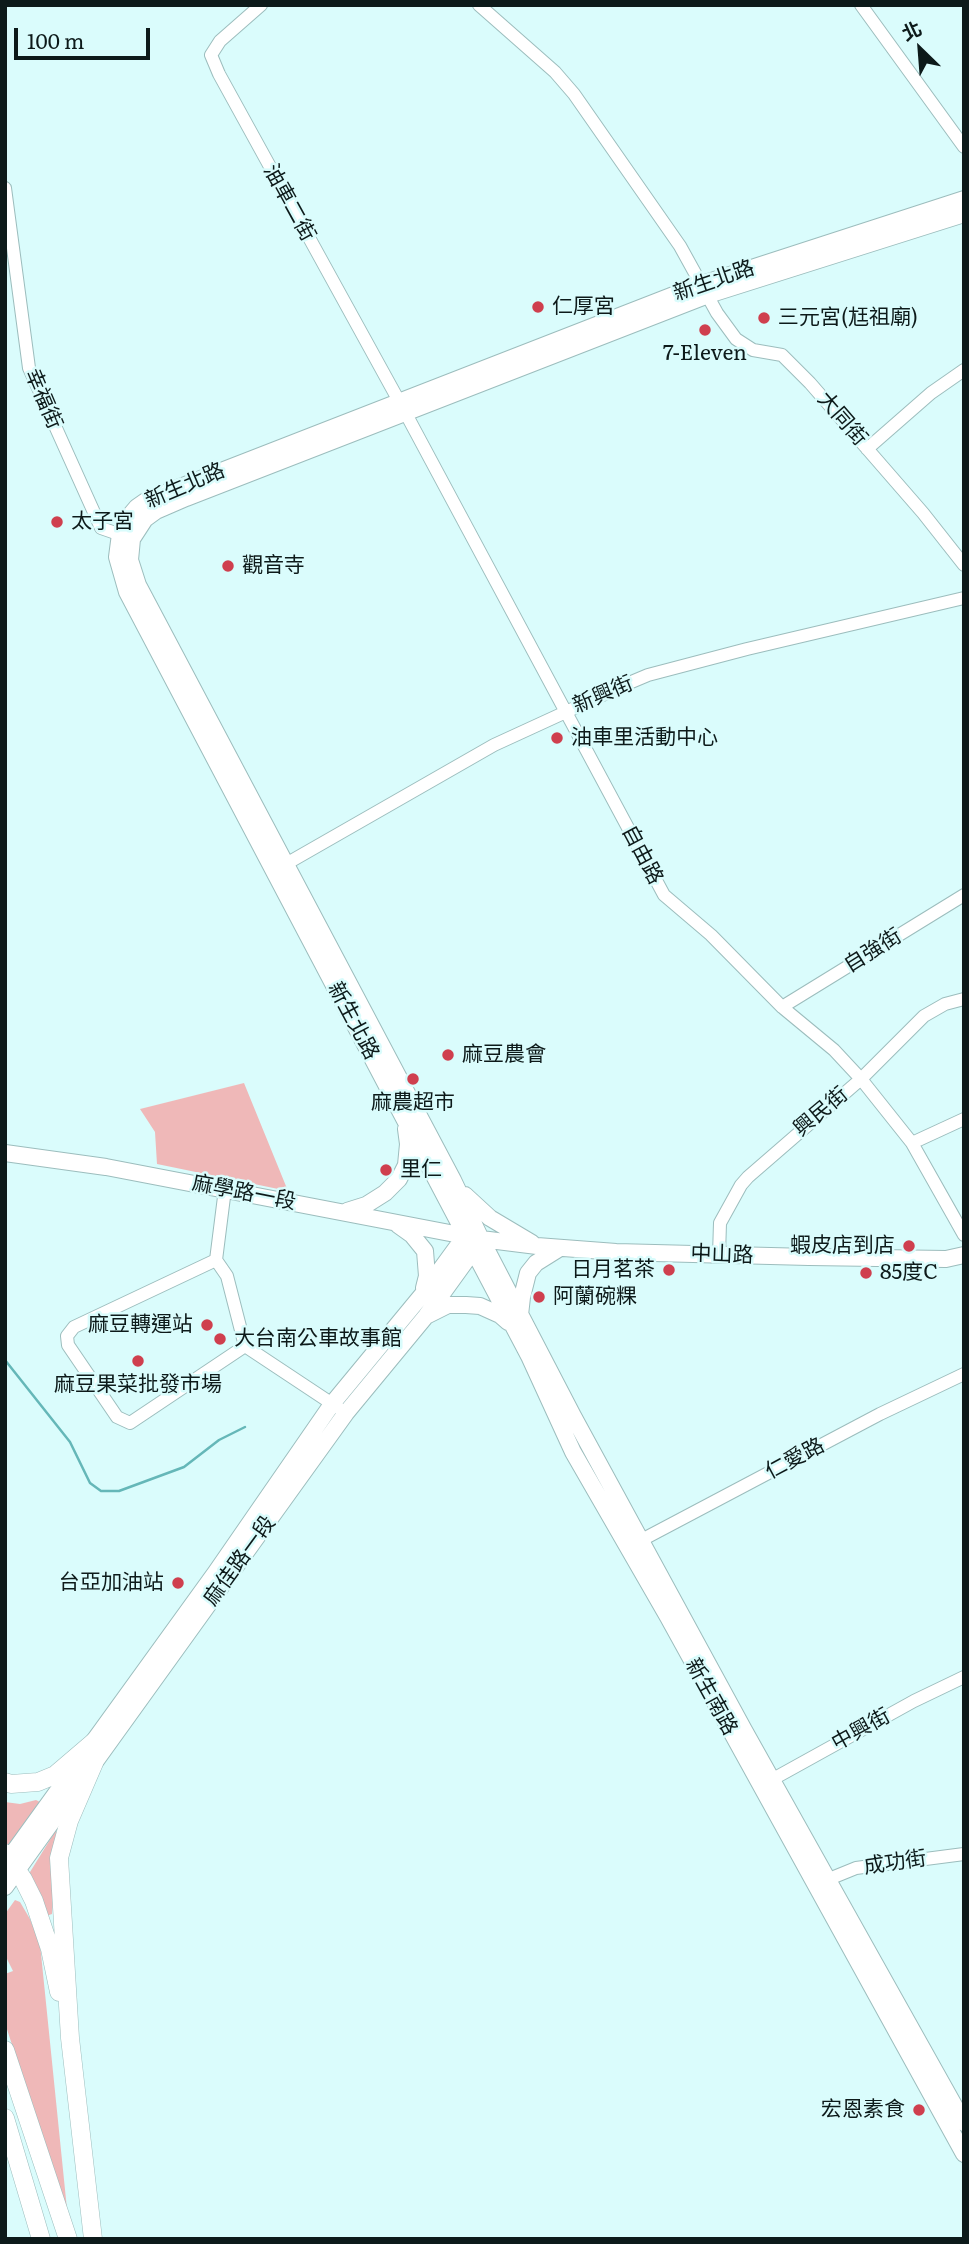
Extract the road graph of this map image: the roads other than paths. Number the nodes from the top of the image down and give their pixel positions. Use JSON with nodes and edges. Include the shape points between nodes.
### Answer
{"nodes":[{"id":1,"x":261,"y":5,"type":"edge"},
{"id":2,"x":479,"y":5,"type":"edge"},
{"id":3,"x":861,"y":5,"type":"edge"},
{"id":4,"x":964,"y":147,"type":"edge"},
{"id":5,"x":5,"y":188,"type":"edge"},
{"id":6,"x":964,"y":199,"type":"edge"},
{"id":7,"x":964,"y":214,"type":"edge"},
{"id":8,"x":705,"y":290,"type":"junction"},
{"id":9,"x":964,"y":370,"type":"edge"},
{"id":10,"x":402,"y":406,"type":"junction"},
{"id":11,"x":867,"y":449,"type":"junction"},
{"id":12,"x":126,"y":537,"type":"junction"},
{"id":13,"x":964,"y":565,"type":"edge"},
{"id":14,"x":964,"y":598,"type":"edge"},
{"id":15,"x":565,"y":711,"type":"junction"},
{"id":16,"x":279,"y":868,"type":"junction"},
{"id":17,"x":964,"y":895,"type":"edge"},
{"id":18,"x":964,"y":999,"type":"edge"},
{"id":19,"x":782,"y":1007,"type":"junction"},
{"id":20,"x":860,"y":1079,"type":"junction"},
{"id":21,"x":405,"y":1119,"type":"junction"},
{"id":22,"x":964,"y":1119,"type":"edge"},
{"id":23,"x":912,"y":1143,"type":"junction"},
{"id":24,"x":5,"y":1153,"type":"edge"},
{"id":25,"x":453,"y":1180,"type":"junction"},
{"id":26,"x":225,"y":1189,"type":"junction"},
{"id":27,"x":344,"y":1212,"type":"junction"},
{"id":28,"x":393,"y":1222,"type":"junction"},
{"id":29,"x":964,"y":1235,"type":"edge"},
{"id":30,"x":473,"y":1242,"type":"junction"},
{"id":31,"x":537,"y":1246,"type":"junction"},
{"id":32,"x":560,"y":1248,"type":"junction"},
{"id":33,"x":719,"y":1255,"type":"junction"},
{"id":34,"x":964,"y":1255,"type":"edge"},
{"id":35,"x":216,"y":1260,"type":"junction"},
{"id":36,"x":422,"y":1295,"type":"junction"},
{"id":37,"x":426,"y":1316,"type":"junction"},
{"id":38,"x":517,"y":1321,"type":"junction"},
{"id":39,"x":245,"y":1346,"type":"junction"},
{"id":40,"x":964,"y":1374,"type":"edge"},
{"id":41,"x":339,"y":1409,"type":"junction"},
{"id":42,"x":635,"y":1544,"type":"junction"},
{"id":43,"x":964,"y":1677,"type":"edge"},
{"id":44,"x":96,"y":1740,"type":"junction"},
{"id":45,"x":94,"y":1763,"type":"junction"},
{"id":46,"x":5,"y":1782,"type":"edge"},
{"id":47,"x":767,"y":1782,"type":"junction"},
{"id":48,"x":964,"y":1854,"type":"edge"},
{"id":49,"x":9,"y":1862,"type":"edge"},
{"id":50,"x":829,"y":1879,"type":"junction"},
{"id":51,"x":5,"y":1887,"type":"edge"},
{"id":52,"x":70,"y":2038,"type":"junction"},
{"id":53,"x":5,"y":2050,"type":"edge"},
{"id":54,"x":5,"y":2118,"type":"edge"},
{"id":55,"x":960,"y":2123,"type":"edge"},
{"id":56,"x":964,"y":2154,"type":"edge"},
{"id":57,"x":41,"y":2239,"type":"edge"},
{"id":58,"x":68,"y":2239,"type":"edge"},
{"id":59,"x":93,"y":2239,"type":"edge"}],
"edges":[{"from":1,"to":10,"type":"street","name":"油車二街","via":[[220,41],[211,55]]},
{"from":2,"to":8,"type":"street","name":"大同街","via":[[555,72],[573,94],[680,246]]},
{"from":3,"to":4,"type":"street"},
{"from":5,"to":12,"type":"street","name":"幸福街","via":[[29,368],[101,528]]},
{"from":6,"to":8,"type":"main road","name":"新生北路"},
{"from":7,"to":8,"type":"main road","name":"新生北路"},
{"from":8,"to":10,"type":"main road","name":"新生北路"},
{"from":8,"to":11,"type":"street","name":"大同街","via":[[736,339],[753,350],[782,355]]},
{"from":9,"to":11,"type":"street"},
{"from":10,"to":12,"type":"main road","name":"新生北路","via":[[147,500],[137,507]]},
{"from":10,"to":15,"type":"street","name":"自由路"},
{"from":11,"to":13,"type":"street","name":"大同街"},
{"from":12,"to":16,"type":"main road","name":"新生北路","via":[[117,557],[127,592]]},
{"from":14,"to":15,"type":"street","name":"新興街","via":[[648,676]]},
{"from":15,"to":16,"type":"street","name":"新興街","via":[[494,745]]},
{"from":15,"to":19,"type":"street","name":"自由路","via":[[664,895]]},
{"from":16,"to":21,"type":"main road","name":"新生北路"},
{"from":16,"to":25,"type":"main road","name":"新生北路"},
{"from":17,"to":19,"type":"street","name":"自強街"},
{"from":18,"to":20,"type":"street","name":"興民街","via":[[925,1016]]},
{"from":19,"to":20,"type":"street","name":"自由路","via":[[834,1050]]},
{"from":20,"to":23,"type":"street","name":"自由路"},
{"from":20,"to":33,"type":"street","name":"興民街","via":[[741,1185],[720,1223]]},
{"from":21,"to":27,"type":"main road","via":[[408,1144],[399,1179],[376,1199]]},
{"from":21,"to":30,"type":"main road","name":"新生北路"},
{"from":22,"to":23,"type":"street"},
{"from":23,"to":29,"type":"street","name":"自由路"},
{"from":24,"to":26,"type":"main road","name":"麻學路一段"},
{"from":25,"to":30,"type":"main road","name":"新生北路"},
{"from":25,"to":31,"type":"main road","via":[[490,1218]]},
{"from":26,"to":27,"type":"main road","name":"麻學路一段"},
{"from":26,"to":35,"type":"street"},
{"from":27,"to":28,"type":"main road","name":"麻學路一段"},
{"from":28,"to":30,"type":"main road","name":"麻學路一段"},
{"from":28,"to":36,"type":"main road","via":[[425,1251],[427,1276]]},
{"from":30,"to":31,"type":"main road","name":"中山路"},
{"from":30,"to":36,"type":"main road","name":"麻佳路一段"},
{"from":30,"to":37,"type":"main road","name":"麻佳路一段"},
{"from":30,"to":38,"type":"main road","name":"新生南路"},
{"from":31,"to":32,"type":"main road","name":"中山路"},
{"from":32,"to":33,"type":"main road","name":"中山路"},
{"from":32,"to":38,"type":"main road","via":[[528,1273]]},
{"from":33,"to":34,"type":"main road","name":"中山路","via":[[946,1259]]},
{"from":35,"to":39,"type":"street","via":[[227,1276]]},
{"from":35,"to":39,"type":"street","via":[[74,1327],[67,1336],[68,1345],[117,1418],[130,1423]]},
{"from":36,"to":41,"type":"main road","name":"麻佳路一段"},
{"from":37,"to":38,"type":"main road","via":[[448,1305],[480,1306]]},
{"from":37,"to":41,"type":"main road","name":"麻佳路一段"},
{"from":38,"to":42,"type":"main road","name":"新生南路"},
{"from":39,"to":41,"type":"street"},
{"from":40,"to":42,"type":"street","name":"仁愛路"},
{"from":41,"to":44,"type":"main road","name":"麻佳路一段"},
{"from":41,"to":45,"type":"main road","name":"麻佳路一段"},
{"from":42,"to":47,"type":"main road","name":"新生南路"},
{"from":43,"to":47,"type":"street","name":"中興街"},
{"from":44,"to":46,"type":"highway","via":[[55,1775],[38,1782]]},
{"from":44,"to":49,"type":"main road","name":"麻佳路一段"},
{"from":45,"to":49,"type":"main road","name":"麻佳路一段"},
{"from":45,"to":52,"type":"highway","via":[[59,1858]]},
{"from":47,"to":50,"type":"main road","name":"新生南路"},
{"from":47,"to":55,"type":"main road","name":"新生南路"},
{"from":48,"to":50,"type":"street","name":"成功街","via":[[856,1868]]},
{"from":49,"to":51,"type":"main road","name":"麻佳路一段"},
{"from":49,"to":52,"type":"highway","via":[[34,1901],[44,1927]]},
{"from":50,"to":55,"type":"main road","name":"新生南路"},
{"from":52,"to":59,"type":"highway"},
{"from":53,"to":58,"type":"highway"},
{"from":54,"to":57,"type":"highway"},
{"from":55,"to":56,"type":"main road","name":"新生南路"}]}
